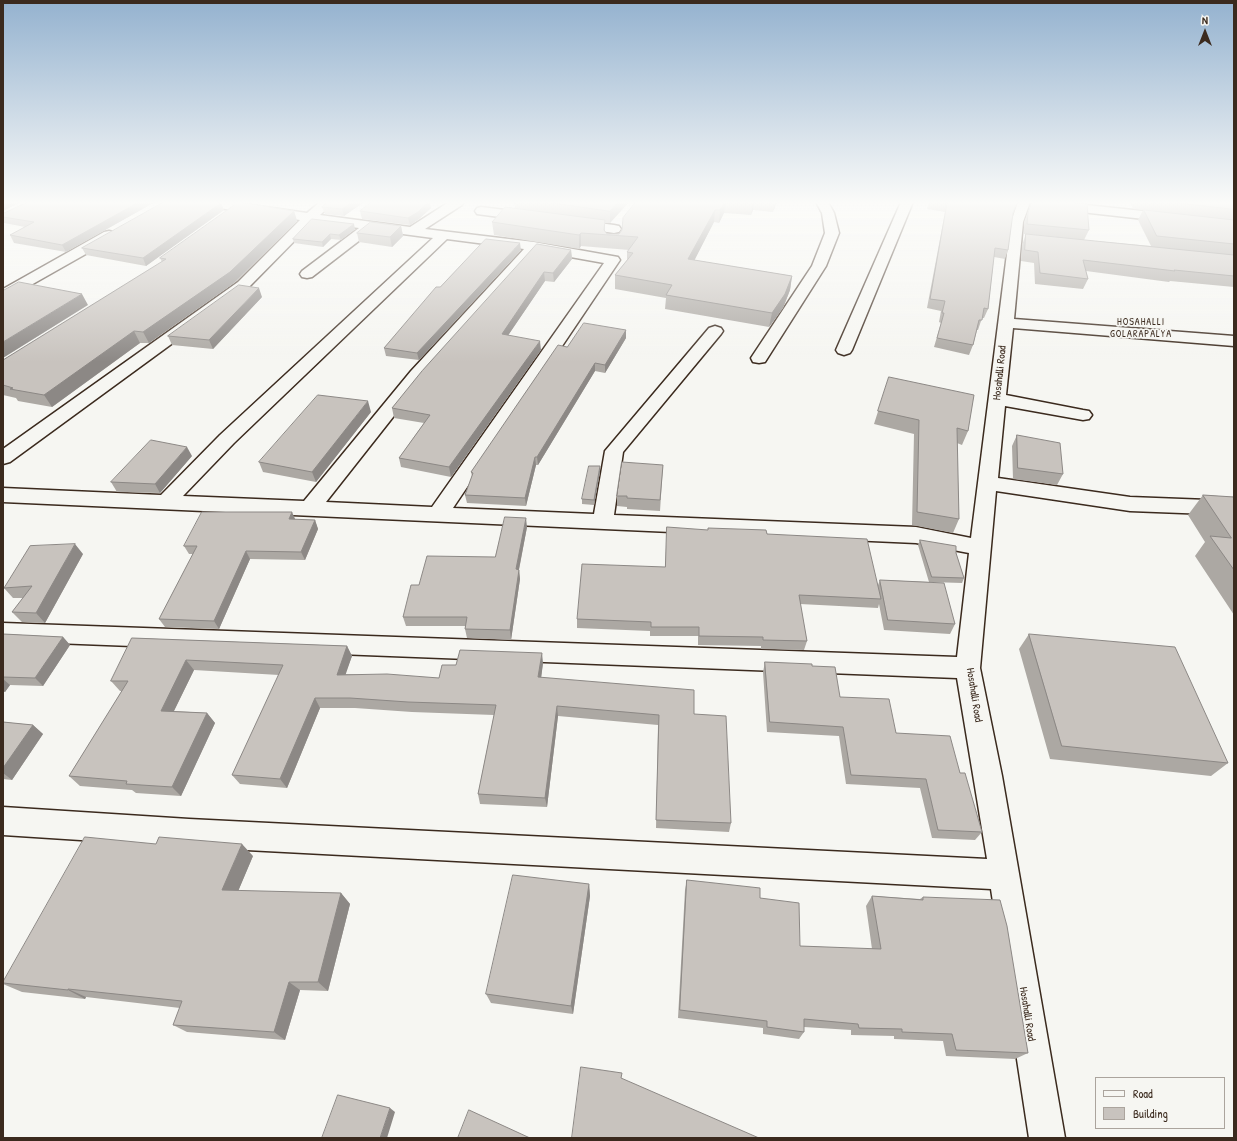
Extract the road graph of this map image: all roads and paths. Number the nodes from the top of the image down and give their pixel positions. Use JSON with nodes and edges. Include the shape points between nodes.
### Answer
{"nodes":[{"id":1,"x":73,"y":255,"type":"edge"},
{"id":2,"x":272,"y":255,"type":"edge"},
{"id":3,"x":332,"y":255,"type":"edge"},
{"id":4,"x":422,"y":255,"type":"edge"},
{"id":5,"x":526,"y":255,"type":"edge"},
{"id":6,"x":586,"y":255,"type":"edge"},
{"id":7,"x":612,"y":255,"type":"edge"},
{"id":8,"x":823,"y":255,"type":"edge"},
{"id":9,"x":884,"y":255,"type":"edge"},
{"id":10,"x":1020,"y":255,"type":"edge"},
{"id":11,"x":612,"y":260,"type":"junction"},
{"id":12,"x":307,"y":274,"type":"dead end"},
{"id":13,"x":3,"y":295,"type":"edge"},
{"id":14,"x":1006,"y":323,"type":"junction"},
{"id":15,"x":715,"y":331,"type":"dead end"},
{"id":16,"x":1234,"y":341,"type":"edge"},
{"id":17,"x":844,"y":350,"type":"dead end"},
{"id":18,"x":760,"y":358,"type":"dead end"},
{"id":19,"x":997,"y":399,"type":"junction"},
{"id":20,"x":1082,"y":415,"type":"dead end"},
{"id":21,"x":3,"y":458,"type":"edge"},
{"id":22,"x":988,"y":483,"type":"junction"},
{"id":23,"x":3,"y":495,"type":"edge"},
{"id":24,"x":166,"y":502,"type":"junction"},
{"id":25,"x":1234,"y":508,"type":"edge"},
{"id":26,"x":309,"y":509,"type":"junction"},
{"id":27,"x":438,"y":514,"type":"junction"},
{"id":28,"x":603,"y":522,"type":"junction"},
{"id":29,"x":980,"y":547,"type":"junction"},
{"id":30,"x":3,"y":632,"type":"edge"},
{"id":31,"x":968,"y":668,"type":"junction"},
{"id":32,"x":3,"y":821,"type":"edge"},
{"id":33,"x":1004,"y":875,"type":"junction"},
{"id":34,"x":1048,"y":1138,"type":"edge"}],
"edges":[{"from":1,"to":13,"type":"street"},
{"from":2,"to":21,"type":"street","via":[[243,285]]},
{"from":3,"to":12,"type":"street"},
{"from":4,"to":24,"type":"street","via":[[233,434]]},
{"from":5,"to":26,"type":"street","via":[[417,375]]},
{"from":6,"to":11,"type":"street"},
{"from":7,"to":11,"type":"street"},
{"from":8,"to":18,"type":"street","via":[[819,266]]},
{"from":9,"to":17,"type":"street"},
{"from":10,"to":14,"type":"street","name":"Hosahalli Road"},
{"from":11,"to":27,"type":"street"},
{"from":14,"to":16,"type":"street"},
{"from":14,"to":19,"type":"street","name":"Hosahalli Road"},
{"from":15,"to":28,"type":"street","via":[[614,451]]},
{"from":19,"to":20,"type":"street"},
{"from":19,"to":22,"type":"street","name":"Hosahalli Road"},
{"from":22,"to":25,"type":"street","via":[[1130,504]]},
{"from":22,"to":29,"type":"street","name":"Hosahalli Road"},
{"from":23,"to":24,"type":"street"},
{"from":24,"to":26,"type":"street"},
{"from":26,"to":27,"type":"street"},
{"from":27,"to":28,"type":"street"},
{"from":28,"to":29,"type":"street","via":[[916,536]]},
{"from":29,"to":31,"type":"street","name":"Hosahalli Road"},
{"from":30,"to":31,"type":"street"},
{"from":31,"to":33,"type":"street","name":"Hosahalli Road"},
{"from":32,"to":33,"type":"street"},
{"from":33,"to":34,"type":"street","name":"Hosahalli Road"}]}
